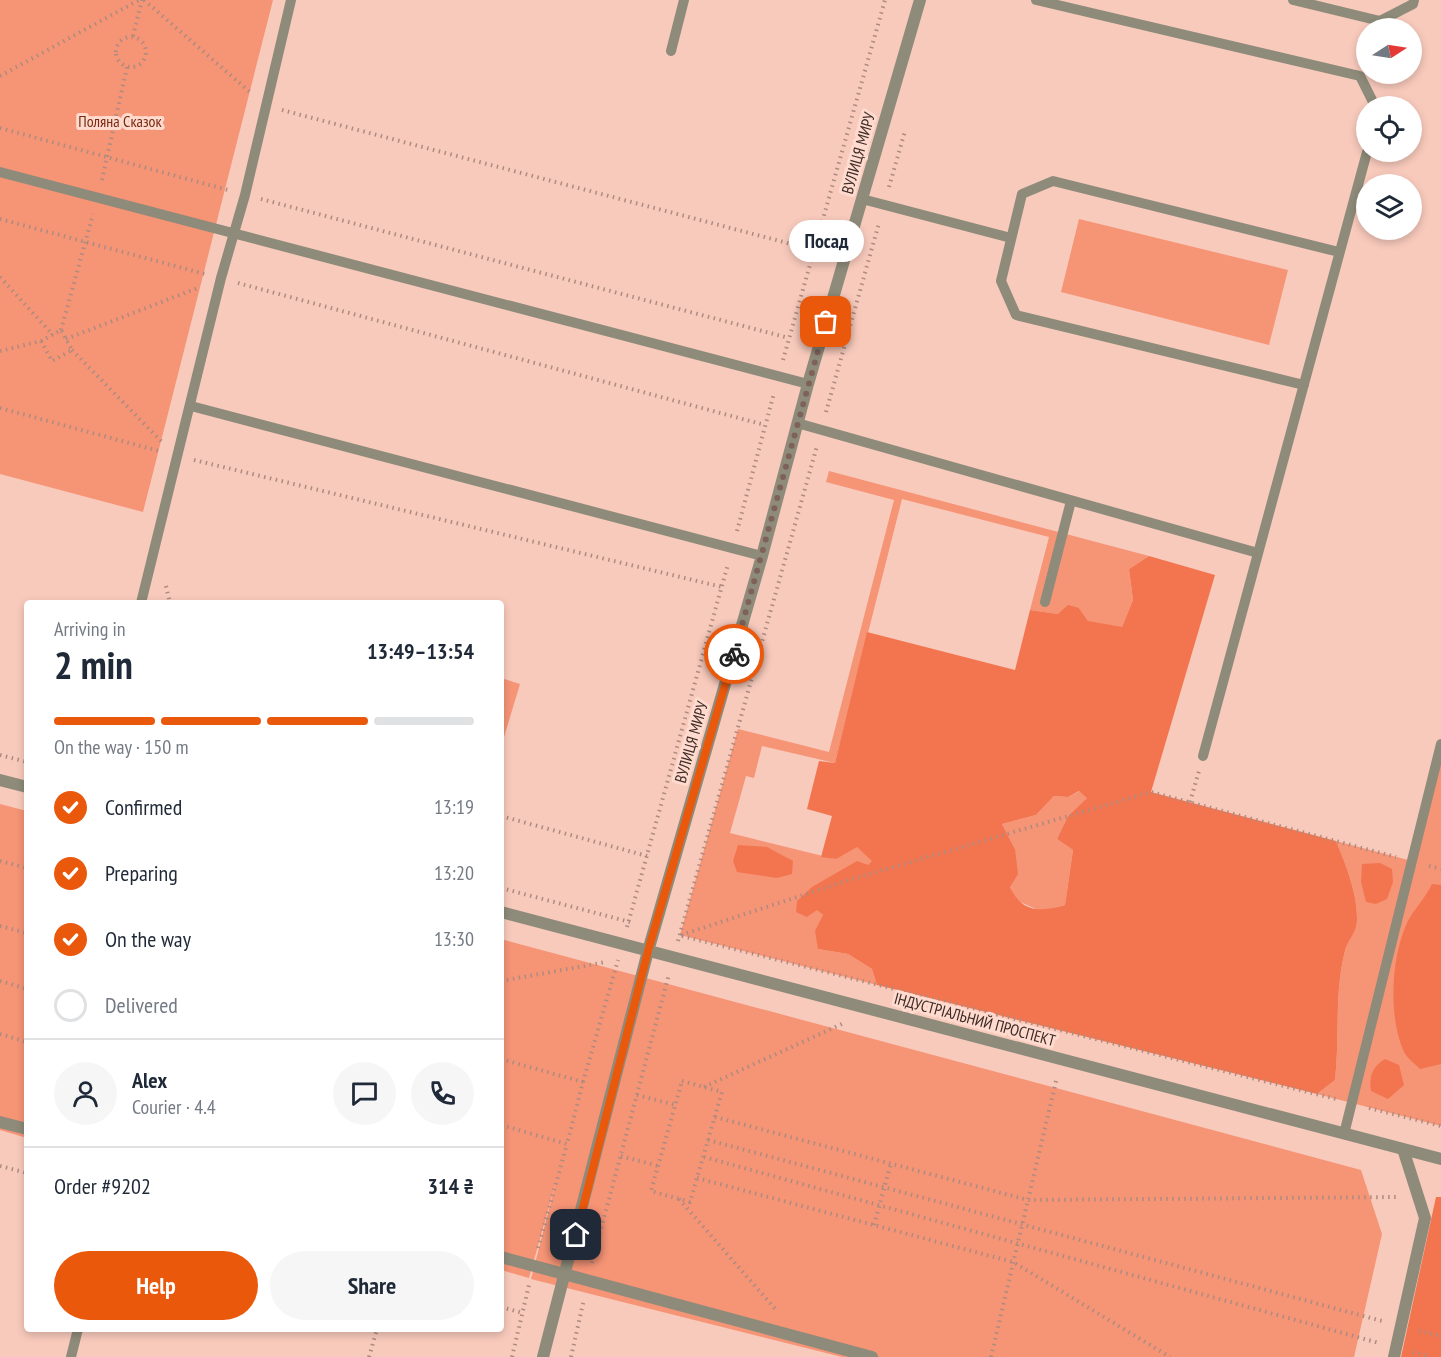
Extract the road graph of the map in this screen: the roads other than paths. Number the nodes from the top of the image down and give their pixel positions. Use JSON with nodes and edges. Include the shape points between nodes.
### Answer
{"nodes":[{"id":1,"x":291,"y":0,"type":"edge"},
{"id":2,"x":684,"y":0,"type":"edge"},
{"id":3,"x":920,"y":0,"type":"edge"},
{"id":4,"x":1036,"y":0,"type":"edge"},
{"id":5,"x":1293,"y":0,"type":"edge"},
{"id":6,"x":1414,"y":0,"type":"edge"},
{"id":7,"x":671,"y":51,"type":"dead end"},
{"id":8,"x":1370,"y":96,"type":"edge"},
{"id":9,"x":1364,"y":162,"type":"edge"},
{"id":10,"x":0,"y":172,"type":"edge"},
{"id":11,"x":862,"y":199,"type":"junction"},
{"id":12,"x":234,"y":234,"type":"junction"},
{"id":13,"x":1011,"y":238,"type":"junction"},
{"id":14,"x":1339,"y":252,"type":"junction"},
{"id":15,"x":808,"y":384,"type":"junction"},
{"id":16,"x":1304,"y":385,"type":"junction"},
{"id":17,"x":191,"y":406,"type":"junction"},
{"id":18,"x":797,"y":423,"type":"junction"},
{"id":19,"x":1071,"y":501,"type":"junction"},
{"id":20,"x":1258,"y":554,"type":"junction"},
{"id":21,"x":762,"y":556,"type":"junction"},
{"id":22,"x":142,"y":600,"type":"edge"},
{"id":23,"x":1045,"y":602,"type":"dead end"},
{"id":24,"x":1441,"y":744,"type":"edge"},
{"id":25,"x":1203,"y":756,"type":"road end"},
{"id":26,"x":0,"y":780,"type":"edge"},
{"id":27,"x":24,"y":786,"type":"edge"},
{"id":28,"x":504,"y":913,"type":"edge"},
{"id":29,"x":648,"y":951,"type":"junction"},
{"id":30,"x":0,"y":1122,"type":"edge"},
{"id":31,"x":24,"y":1129,"type":"edge"},
{"id":32,"x":1344,"y":1134,"type":"junction"},
{"id":33,"x":1403,"y":1149,"type":"junction"},
{"id":34,"x":1441,"y":1159,"type":"edge"},
{"id":35,"x":504,"y":1258,"type":"edge"},
{"id":36,"x":566,"y":1275,"type":"junction"},
{"id":37,"x":77,"y":1332,"type":"edge"},
{"id":38,"x":1395,"y":1353,"type":"edge"},
{"id":39,"x":73,"y":1356,"type":"edge"},
{"id":40,"x":543,"y":1357,"type":"edge"},
{"id":41,"x":872,"y":1357,"type":"edge"}],
"edges":[{"from":1,"to":12,"type":"lane"},
{"from":2,"to":7,"type":"lane"},
{"from":3,"to":11,"type":"street","name":"ВУЛИЦЯ МИРУ"},
{"from":4,"to":8,"type":"lane","via":[[1360,76]]},
{"from":5,"to":6,"type":"lane","via":[[1380,21]]},
{"from":9,"to":14,"type":"lane"},
{"from":10,"to":12,"type":"lane"},
{"from":11,"to":13,"type":"lane"},
{"from":11,"to":15,"type":"street","name":"ВУЛИЦЯ МИРУ"},
{"from":12,"to":15,"type":"lane"},
{"from":12,"to":17,"type":"lane"},
{"from":13,"to":14,"type":"lane","via":[[1022,194],[1053,181]]},
{"from":13,"to":16,"type":"lane","via":[[1001,281],[1016,315]]},
{"from":14,"to":16,"type":"lane"},
{"from":15,"to":18,"type":"street","name":"ВУЛИЦЯ МИРУ"},
{"from":16,"to":20,"type":"lane"},
{"from":17,"to":21,"type":"lane"},
{"from":17,"to":22,"type":"lane"},
{"from":18,"to":19,"type":"lane"},
{"from":18,"to":21,"type":"street","name":"ВУЛИЦЯ МИРУ"},
{"from":19,"to":20,"type":"lane"},
{"from":19,"to":23,"type":"lane"},
{"from":20,"to":25,"type":"lane"},
{"from":21,"to":29,"type":"street","name":"ВУЛИЦЯ МИРУ"},
{"from":24,"to":32,"type":"lane"},
{"from":26,"to":27,"type":"street"},
{"from":28,"to":29,"type":"street","name":"ІНДУСТРІАЛЬНИЙ ПРОСПЕКТ"},
{"from":29,"to":32,"type":"street","name":"ІНДУСТРІАЛЬНИЙ ПРОСПЕКТ"},
{"from":29,"to":36,"type":"street","name":"ВУЛИЦЯ МИРУ"},
{"from":30,"to":31,"type":"street"},
{"from":32,"to":33,"type":"street","name":"ІНДУСТРІАЛЬНИЙ ПРОСПЕКТ"},
{"from":33,"to":34,"type":"street","name":"ІНДУСТРІАЛЬНИЙ ПРОСПЕКТ"},
{"from":33,"to":38,"type":"street","via":[[1425,1218]]},
{"from":35,"to":36,"type":"street"},
{"from":36,"to":40,"type":"street","name":"ВУЛИЦЯ МИРУ"},
{"from":36,"to":41,"type":"street"},
{"from":37,"to":39,"type":"lane"}]}
